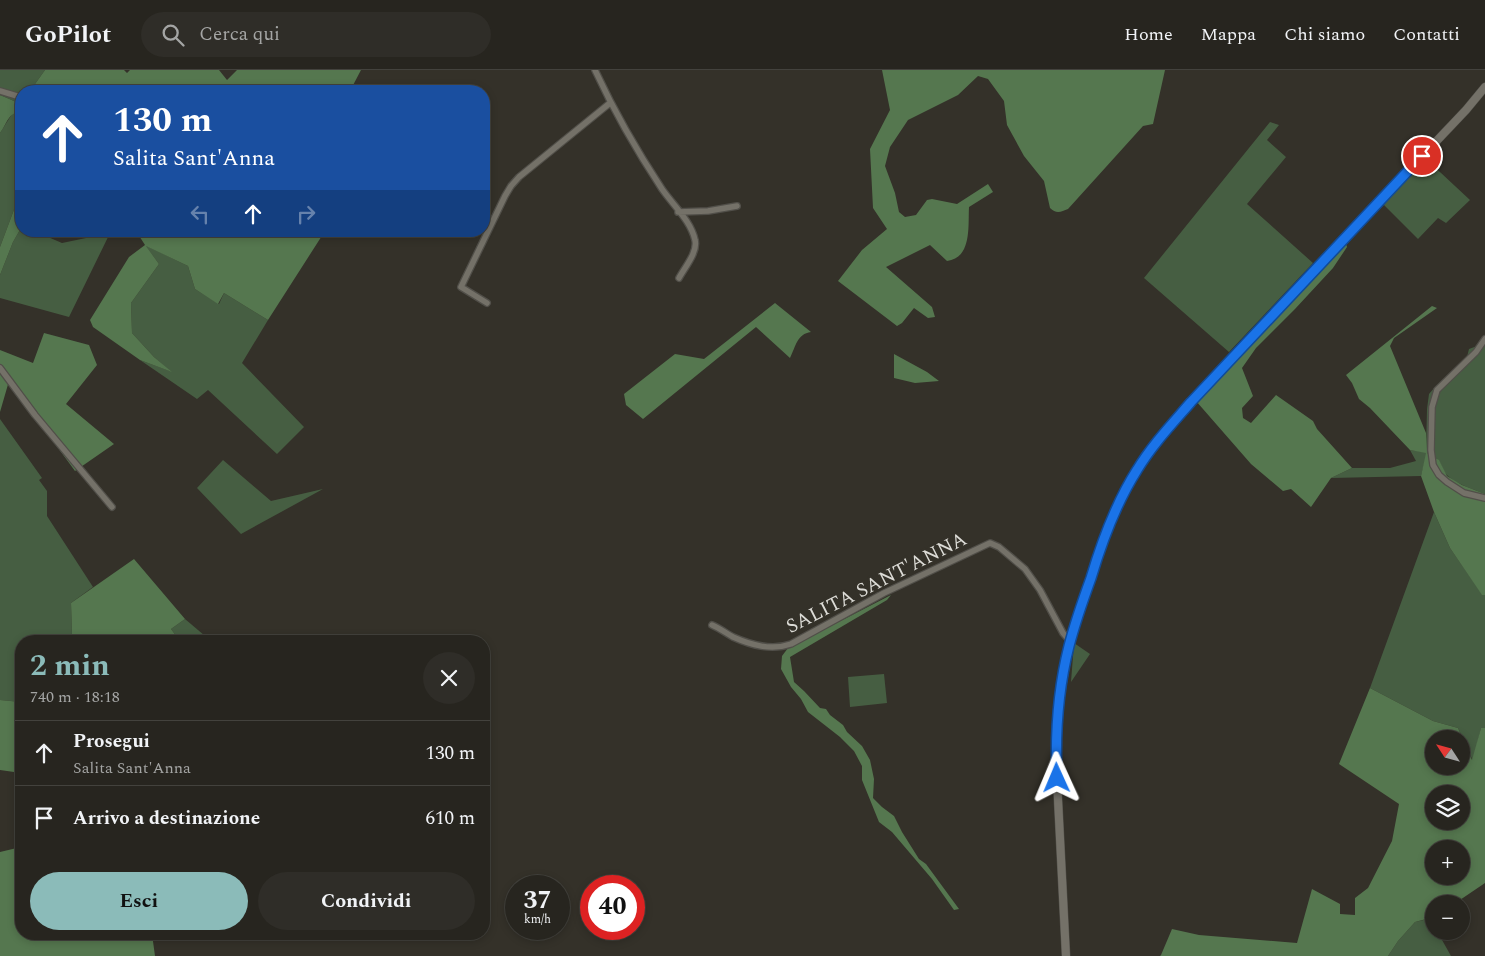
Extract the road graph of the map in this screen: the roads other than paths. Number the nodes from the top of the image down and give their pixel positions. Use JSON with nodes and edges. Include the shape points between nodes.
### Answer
{"nodes":[{"id":1,"x":595,"y":70,"type":"edge"},
{"id":2,"x":1485,"y":87,"type":"edge"},
{"id":3,"x":0,"y":91,"type":"edge"},
{"id":4,"x":15,"y":95,"type":"edge"},
{"id":5,"x":610,"y":103,"type":"junction"},
{"id":6,"x":737,"y":206,"type":"dead end"},
{"id":7,"x":678,"y":212,"type":"junction"},
{"id":8,"x":490,"y":226,"type":"edge"},
{"id":9,"x":485,"y":237,"type":"edge"},
{"id":10,"x":679,"y":278,"type":"dead end"},
{"id":11,"x":487,"y":303,"type":"dead end"},
{"id":12,"x":1485,"y":339,"type":"edge"},
{"id":13,"x":0,"y":368,"type":"edge"},
{"id":14,"x":1485,"y":498,"type":"edge"},
{"id":15,"x":112,"y":507,"type":"dead end"},
{"id":16,"x":712,"y":625,"type":"dead end"},
{"id":17,"x":1069,"y":645,"type":"junction"},
{"id":18,"x":1066,"y":956,"type":"edge"}],
"edges":[{"from":1,"to":5,"type":"street"},
{"from":2,"to":17,"type":"street","via":[[1155,444],[1136,471],[1112,518]]},
{"from":3,"to":4,"type":"street"},
{"from":5,"to":7,"type":"street"},
{"from":5,"to":8,"type":"street","via":[[519,177],[504,196]]},
{"from":6,"to":7,"type":"street"},
{"from":7,"to":10,"type":"street","via":[[689,225],[696,242]]},
{"from":9,"to":11,"type":"street","via":[[462,286]]},
{"from":12,"to":14,"type":"street","via":[[1437,390],[1432,407],[1431,450],[1433,465],[1439,475],[1464,493]]},
{"from":13,"to":15,"type":"street"},
{"from":16,"to":17,"type":"street","name":"SALITA SANT'ANNA","via":[[744,642],[780,648],[884,593],[990,543],[1025,569]]},
{"from":17,"to":18,"type":"street","via":[[1059,703],[1056,760]]}]}
